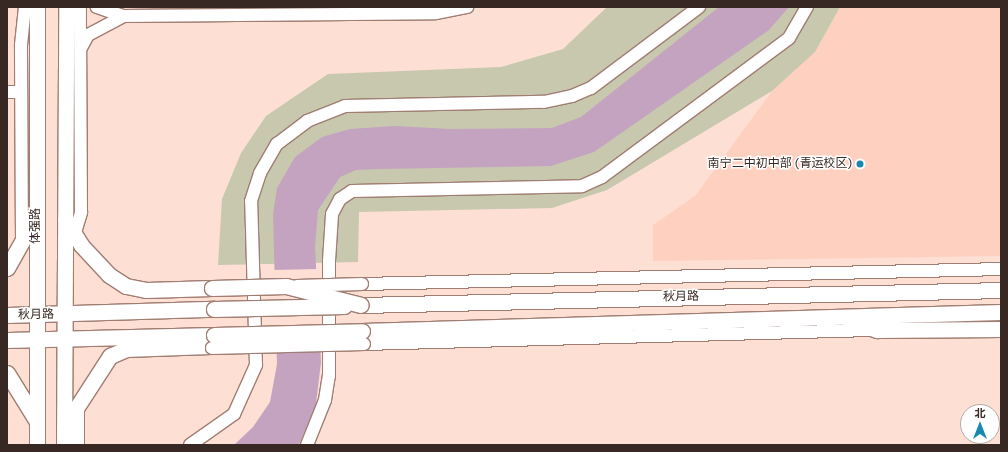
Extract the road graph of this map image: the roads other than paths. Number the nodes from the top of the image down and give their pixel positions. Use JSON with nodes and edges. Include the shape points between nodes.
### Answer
{"nodes":[{"id":1,"x":25,"y":7,"type":"edge"},
{"id":2,"x":37,"y":7,"type":"edge"},
{"id":3,"x":66,"y":7,"type":"edge"},
{"id":4,"x":80,"y":7,"type":"edge"},
{"id":5,"x":97,"y":7,"type":"edge"},
{"id":6,"x":467,"y":7,"type":"edge"},
{"id":7,"x":699,"y":7,"type":"edge"},
{"id":8,"x":807,"y":7,"type":"edge"},
{"id":9,"x":123,"y":16,"type":"junction"},
{"id":10,"x":81,"y":48,"type":"junction"},
{"id":11,"x":7,"y":92,"type":"edge"},
{"id":12,"x":21,"y":92,"type":"junction"},
{"id":13,"x":36,"y":215,"type":"junction"},
{"id":14,"x":65,"y":218,"type":"junction"},
{"id":15,"x":74,"y":234,"type":"junction"},
{"id":16,"x":22,"y":245,"type":"junction"},
{"id":17,"x":64,"y":267,"type":"junction"},
{"id":18,"x":7,"y":268,"type":"edge"},
{"id":19,"x":1001,"y":269,"type":"edge"},
{"id":20,"x":286,"y":286,"type":"junction"},
{"id":21,"x":1001,"y":290,"type":"edge"},
{"id":22,"x":361,"y":305,"type":"junction"},
{"id":23,"x":1001,"y":312,"type":"edge"},
{"id":24,"x":64,"y":314,"type":"junction"},
{"id":25,"x":7,"y":315,"type":"edge"},
{"id":26,"x":36,"y":315,"type":"junction"},
{"id":27,"x":838,"y":317,"type":"junction"},
{"id":28,"x":878,"y":330,"type":"junction"},
{"id":29,"x":1001,"y":330,"type":"edge"},
{"id":30,"x":161,"y":336,"type":"junction"},
{"id":31,"x":64,"y":338,"type":"junction"},
{"id":32,"x":363,"y":338,"type":"junction"},
{"id":33,"x":36,"y":339,"type":"junction"},
{"id":34,"x":7,"y":340,"type":"edge"},
{"id":35,"x":213,"y":342,"type":"junction"},
{"id":36,"x":120,"y":351,"type":"junction"},
{"id":37,"x":7,"y":373,"type":"edge"},
{"id":38,"x":37,"y":425,"type":"junction"},
{"id":39,"x":71,"y":428,"type":"junction"},
{"id":40,"x":37,"y":445,"type":"edge"},
{"id":41,"x":64,"y":445,"type":"edge"},
{"id":42,"x":78,"y":445,"type":"edge"},
{"id":43,"x":190,"y":445,"type":"edge"},
{"id":44,"x":307,"y":445,"type":"edge"}],
"edges":[{"from":1,"to":12,"type":"street"},
{"from":2,"to":13,"type":"main road","name":"体强路"},
{"from":3,"to":14,"type":"main road"},
{"from":4,"to":10,"type":"street"},
{"from":5,"to":9,"type":"street"},
{"from":6,"to":9,"type":"street","via":[[436,13]]},
{"from":7,"to":43,"type":"street","via":[[591,88],[572,96],[544,102],[345,106],[307,121],[278,144],[260,173],[250,201],[256,365],[234,414]]},
{"from":8,"to":44,"type":"street","via":[[789,38],[602,177],[582,186],[352,191],[340,199],[332,214],[329,261],[329,376],[325,400]]},
{"from":9,"to":10,"type":"street","via":[[88,35]]},
{"from":10,"to":15,"type":"street","via":[[80,212]]},
{"from":11,"to":12,"type":"street"},
{"from":12,"to":16,"type":"street"},
{"from":13,"to":16,"type":"main road"},
{"from":13,"to":26,"type":"main road","name":"体强路"},
{"from":14,"to":15,"type":"main road"},
{"from":14,"to":17,"type":"main road"},
{"from":15,"to":17,"type":"street"},
{"from":15,"to":20,"type":"main road","bridge":true,"via":[[109,275],[126,286],[146,290]]},
{"from":16,"to":18,"type":"main road"},
{"from":17,"to":24,"type":"main road"},
{"from":19,"to":20,"type":"street","bridge":true},
{"from":20,"to":22,"type":"main road","bridge":true},
{"from":21,"to":22,"type":"main road","name":"秋月路"},
{"from":22,"to":24,"type":"main road","name":"秋月路","bridge":true},
{"from":23,"to":27,"type":"main road","name":"秋月路"},
{"from":24,"to":26,"type":"main road","name":"秋月路"},
{"from":24,"to":31,"type":"main road"},
{"from":25,"to":26,"type":"main road","name":"秋月路"},
{"from":26,"to":33,"type":"main road","name":"体强路"},
{"from":27,"to":28,"type":"main road"},
{"from":27,"to":32,"type":"main road","name":"秋月路"},
{"from":28,"to":29,"type":"main road"},
{"from":28,"to":32,"type":"street"},
{"from":30,"to":31,"type":"main road","name":"秋月路"},
{"from":30,"to":35,"type":"main road","name":"秋月路"},
{"from":30,"to":36,"type":"main road"},
{"from":31,"to":33,"type":"main road","name":"秋月路"},
{"from":31,"to":39,"type":"main road"},
{"from":32,"to":35,"type":"main road","name":"秋月路","bridge":true},
{"from":33,"to":34,"type":"main road","name":"秋月路"},
{"from":33,"to":38,"type":"main road","name":"体强路"},
{"from":35,"to":36,"type":"street"},
{"from":36,"to":39,"type":"main road","via":[[110,356],[78,404]]},
{"from":37,"to":38,"type":"main road"},
{"from":38,"to":40,"type":"main road","name":"体强路"},
{"from":39,"to":41,"type":"main road"},
{"from":39,"to":42,"type":"street"}]}
